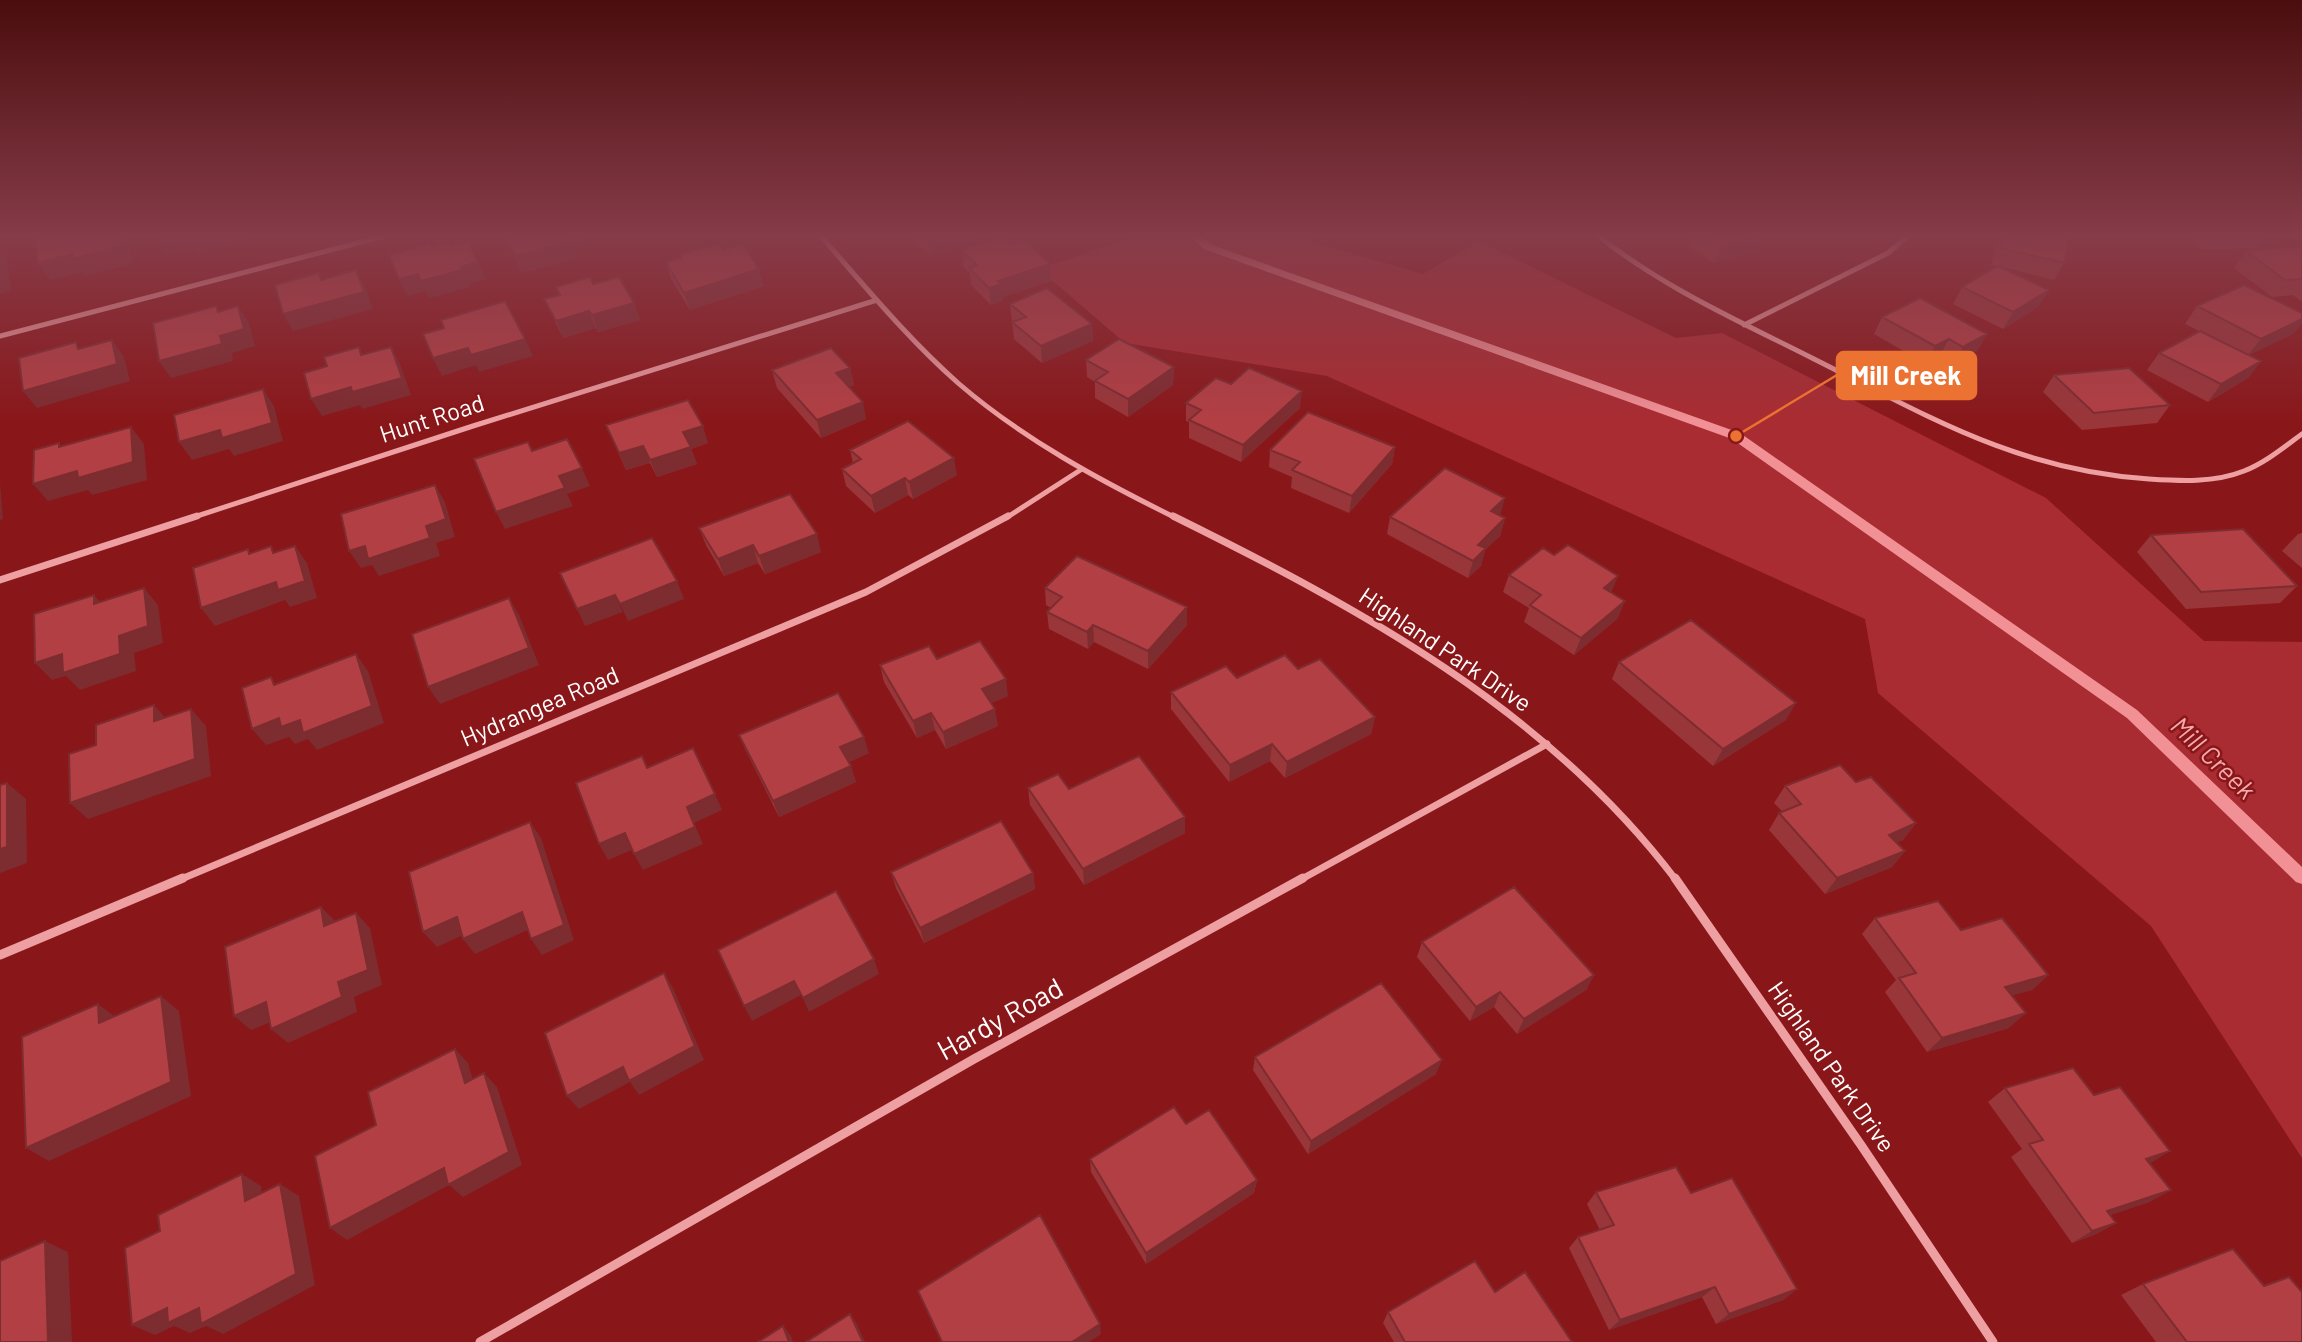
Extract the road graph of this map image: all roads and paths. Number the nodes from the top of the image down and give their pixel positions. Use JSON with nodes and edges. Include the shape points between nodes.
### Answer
{"nodes":[{"id":1,"x":150,"y":297,"type":"edge"},
{"id":2,"x":874,"y":297,"type":"edge"},
{"id":3,"x":1690,"y":297,"type":"edge"},
{"id":4,"x":1801,"y":297,"type":"edge"},
{"id":5,"x":877,"y":300,"type":"junction"},
{"id":6,"x":1744,"y":325,"type":"junction"},
{"id":7,"x":0,"y":336,"type":"edge"},
{"id":8,"x":2302,"y":434,"type":"edge"},
{"id":9,"x":1082,"y":470,"type":"junction"},
{"id":10,"x":0,"y":580,"type":"edge"},
{"id":11,"x":1547,"y":744,"type":"junction"},
{"id":12,"x":0,"y":955,"type":"edge"},
{"id":13,"x":480,"y":1342,"type":"edge"},
{"id":14,"x":1993,"y":1342,"type":"edge"}],
"edges":[{"from":1,"to":7,"type":"street"},
{"from":2,"to":5,"type":"street","name":"Highland Park Drive"},
{"from":3,"to":6,"type":"street"},
{"from":4,"to":6,"type":"street"},
{"from":5,"to":9,"type":"street","name":"Highland Park Drive","via":[[942,369],[981,402]]},
{"from":5,"to":10,"type":"street","name":"Hunt Road"},
{"from":6,"to":8,"type":"street","via":[[1941,425],[2069,471],[2128,480],[2217,478],[2244,471]]},
{"from":9,"to":11,"type":"street","name":"Highland Park Drive","via":[[1357,612],[1479,690]]},
{"from":9,"to":12,"type":"street","name":"Hydrangea Road","via":[[1005,518],[866,592]]},
{"from":11,"to":13,"type":"street","name":"Hardy Road","via":[[974,1059]]},
{"from":11,"to":14,"type":"street","name":"Highland Park Drive","via":[[1615,808],[1669,869],[1895,1192]]}]}
